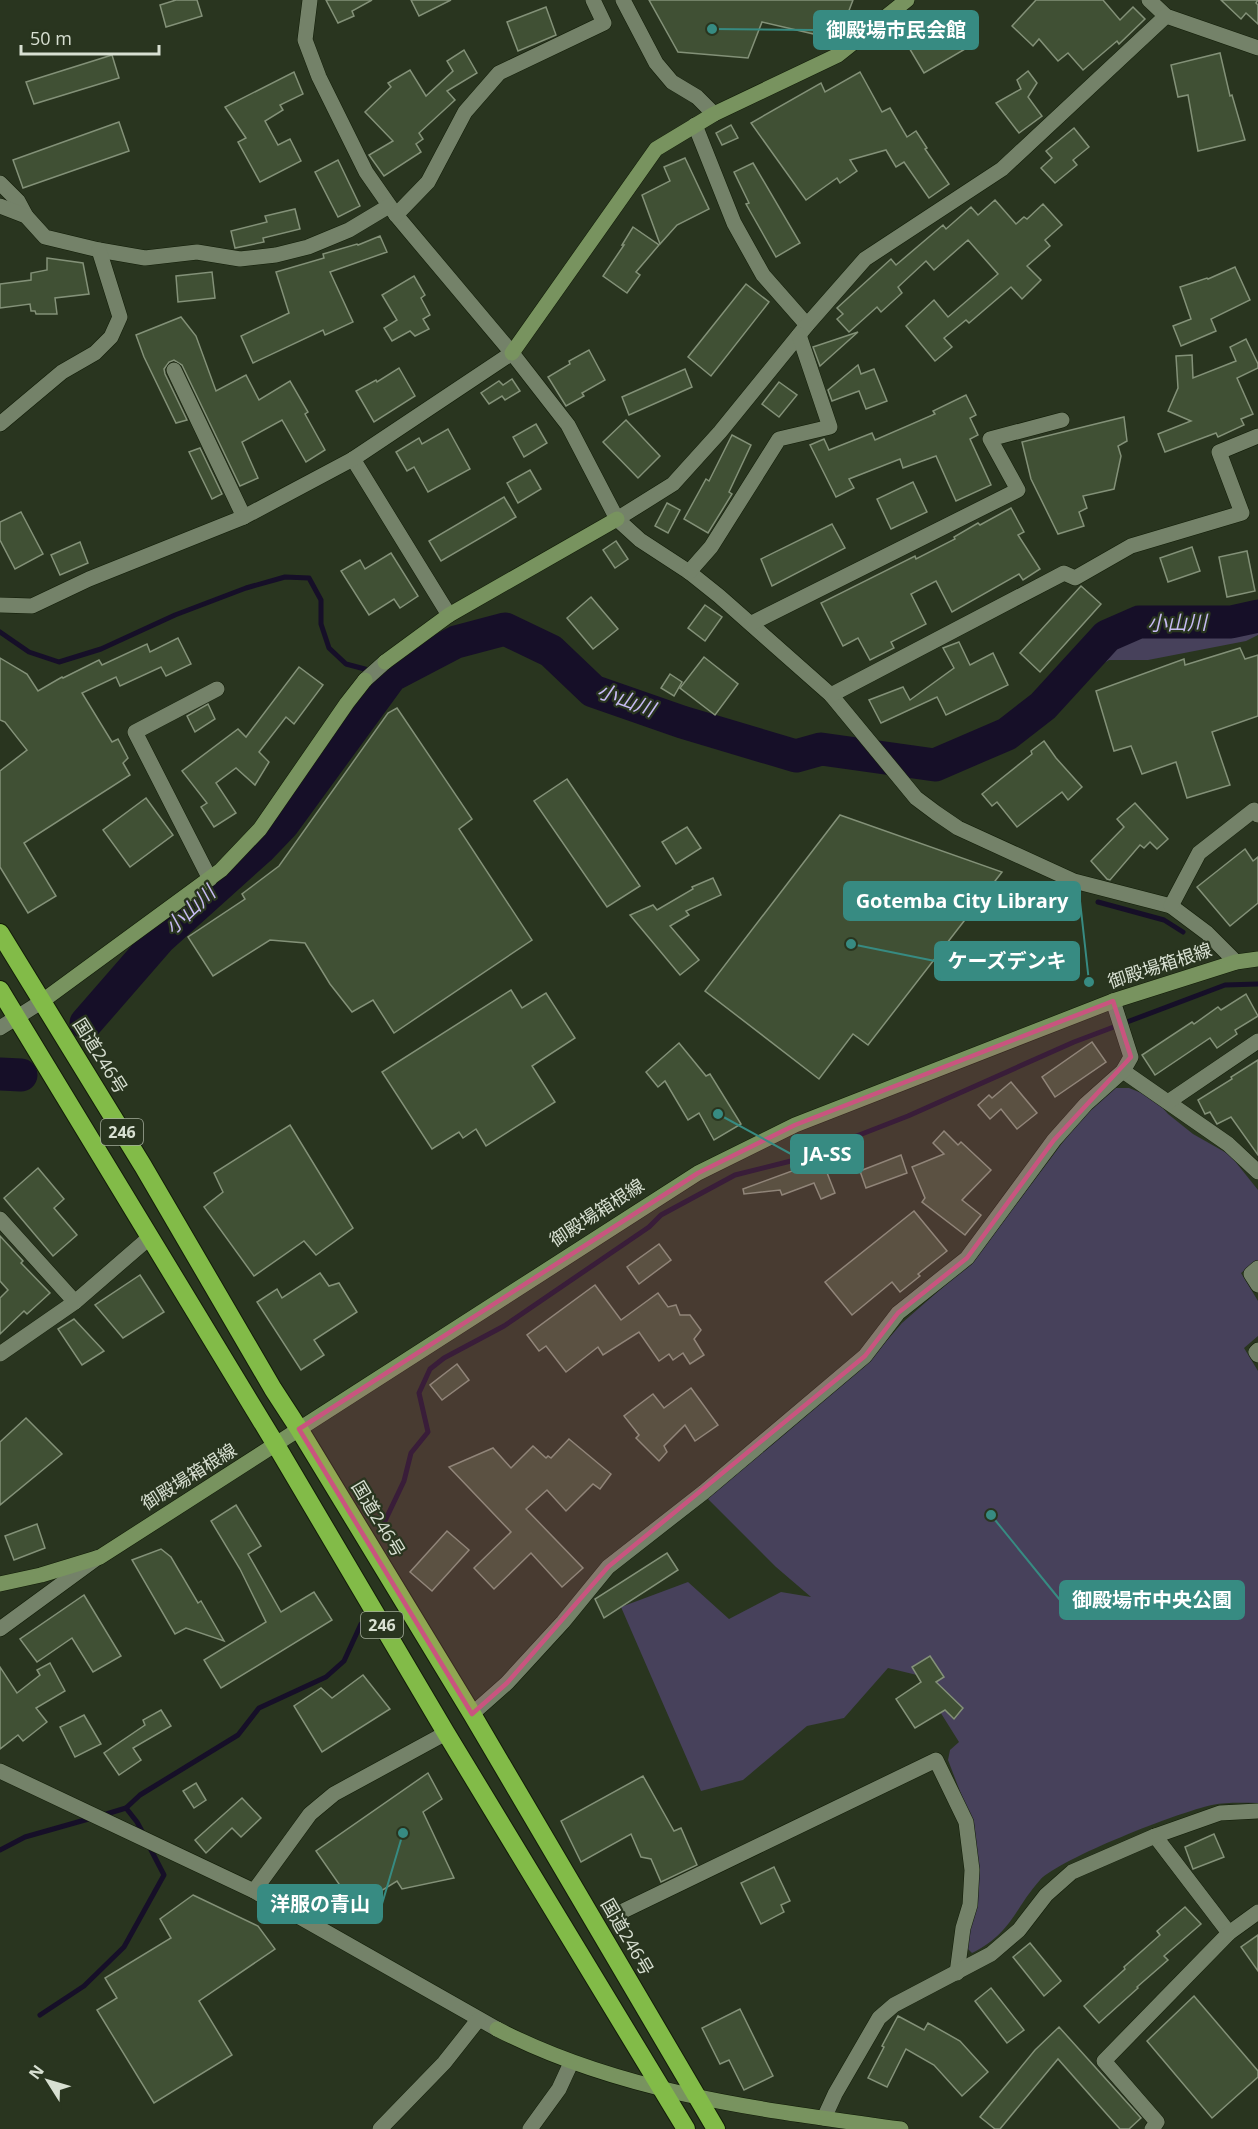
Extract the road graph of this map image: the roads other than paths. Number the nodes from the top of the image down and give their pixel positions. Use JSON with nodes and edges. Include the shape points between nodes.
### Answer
{"nodes":[{"id":1,"x":310,"y":0,"type":"edge"},
{"id":2,"x":593,"y":0,"type":"edge"},
{"id":3,"x":623,"y":0,"type":"edge"},
{"id":4,"x":907,"y":0,"type":"edge"},
{"id":5,"x":1149,"y":0,"type":"edge"},
{"id":6,"x":1166,"y":16,"type":"junction"},
{"id":7,"x":1258,"y":48,"type":"edge"},
{"id":8,"x":714,"y":114,"type":"junction"},
{"id":9,"x":695,"y":125,"type":"junction"},
{"id":10,"x":0,"y":183,"type":"edge"},
{"id":11,"x":0,"y":206,"type":"edge"},
{"id":12,"x":393,"y":211,"type":"junction"},
{"id":13,"x":26,"y":216,"type":"junction"},
{"id":14,"x":99,"y":250,"type":"junction"},
{"id":15,"x":803,"y":330,"type":"junction"},
{"id":16,"x":512,"y":353,"type":"junction"},
{"id":17,"x":174,"y":370,"type":"dead end"},
{"id":18,"x":1062,"y":420,"type":"dead end"},
{"id":19,"x":0,"y":424,"type":"edge"},
{"id":20,"x":1258,"y":436,"type":"edge"},
{"id":21,"x":353,"y":459,"type":"junction"},
{"id":22,"x":244,"y":517,"type":"junction"},
{"id":23,"x":617,"y":519,"type":"junction"},
{"id":24,"x":689,"y":572,"type":"junction"},
{"id":25,"x":0,"y":605,"type":"edge"},
{"id":26,"x":449,"y":615,"type":"junction"},
{"id":27,"x":752,"y":623,"type":"junction"},
{"id":28,"x":217,"y":689,"type":"dead end"},
{"id":29,"x":831,"y":695,"type":"junction"},
{"id":30,"x":1258,"y":815,"type":"edge"},
{"id":31,"x":210,"y":879,"type":"junction"},
{"id":32,"x":1171,"y":906,"type":"junction"},
{"id":33,"x":0,"y":933,"type":"edge"},
{"id":34,"x":1258,"y":959,"type":"edge"},
{"id":35,"x":1236,"y":962,"type":"junction"},
{"id":36,"x":0,"y":990,"type":"edge"},
{"id":37,"x":1113,"y":1001,"type":"junction"},
{"id":38,"x":41,"y":1002,"type":"junction"},
{"id":39,"x":16,"y":1017,"type":"junction"},
{"id":40,"x":0,"y":1028,"type":"edge"},
{"id":41,"x":1258,"y":1041,"type":"edge"},
{"id":42,"x":1123,"y":1071,"type":"junction"},
{"id":43,"x":1168,"y":1102,"type":"junction"},
{"id":44,"x":1258,"y":1172,"type":"edge"},
{"id":45,"x":0,"y":1219,"type":"edge"},
{"id":46,"x":149,"y":1238,"type":"junction"},
{"id":47,"x":1258,"y":1268,"type":"edge"},
{"id":48,"x":1258,"y":1284,"type":"edge"},
{"id":49,"x":75,"y":1302,"type":"junction"},
{"id":50,"x":1258,"y":1350,"type":"edge"},
{"id":51,"x":0,"y":1354,"type":"edge"},
{"id":52,"x":1258,"y":1355,"type":"edge"},
{"id":53,"x":299,"y":1429,"type":"junction"},
{"id":54,"x":276,"y":1445,"type":"junction"},
{"id":55,"x":100,"y":1557,"type":"junction"},
{"id":56,"x":0,"y":1584,"type":"edge"},
{"id":57,"x":0,"y":1629,"type":"edge"},
{"id":58,"x":472,"y":1714,"type":"junction"},
{"id":59,"x":446,"y":1732,"type":"junction"},
{"id":60,"x":0,"y":1771,"type":"edge"},
{"id":61,"x":1258,"y":1811,"type":"edge"},
{"id":62,"x":1155,"y":1836,"type":"junction"},
{"id":63,"x":254,"y":1892,"type":"junction"},
{"id":64,"x":1258,"y":1912,"type":"edge"},
{"id":65,"x":619,"y":1913,"type":"dead end"},
{"id":66,"x":1229,"y":1933,"type":"junction"},
{"id":67,"x":957,"y":1973,"type":"junction"},
{"id":68,"x":478,"y":2020,"type":"junction"},
{"id":69,"x":570,"y":2063,"type":"junction"},
{"id":70,"x":662,"y":2089,"type":"junction"},
{"id":71,"x":697,"y":2098,"type":"junction"},
{"id":72,"x":824,"y":2118,"type":"junction"},
{"id":73,"x":380,"y":2129,"type":"edge"},
{"id":74,"x":530,"y":2129,"type":"edge"},
{"id":75,"x":686,"y":2129,"type":"edge"},
{"id":76,"x":716,"y":2129,"type":"edge"},
{"id":77,"x":901,"y":2129,"type":"edge"},
{"id":78,"x":1152,"y":2129,"type":"edge"}],
"edges":[{"from":1,"to":12,"type":"street","via":[[305,40],[319,77],[366,172]]},
{"from":2,"to":12,"type":"street","via":[[604,23],[499,73],[465,112],[428,182]]},
{"from":3,"to":8,"type":"street","via":[[656,63],[672,82]]},
{"from":4,"to":8,"type":"street","via":[[838,55]]},
{"from":5,"to":6,"type":"street"},
{"from":6,"to":7,"type":"street"},
{"from":6,"to":15,"type":"street","via":[[1002,169],[865,259]]},
{"from":8,"to":9,"type":"street"},
{"from":9,"to":15,"type":"street","via":[[734,223],[763,274]]},
{"from":9,"to":16,"type":"street","via":[[656,149]]},
{"from":10,"to":13,"type":"street"},
{"from":11,"to":13,"type":"street"},
{"from":12,"to":14,"type":"street","via":[[308,247],[276,255],[240,259],[196,252],[146,258]]},
{"from":12,"to":16,"type":"street"},
{"from":13,"to":14,"type":"street","via":[[45,237]]},
{"from":14,"to":19,"type":"street","via":[[120,316],[111,337],[96,353],[62,372]]},
{"from":15,"to":23,"type":"street","via":[[673,484]]},
{"from":15,"to":24,"type":"street","via":[[830,427],[779,439],[711,547]]},
{"from":16,"to":21,"type":"street"},
{"from":16,"to":23,"type":"street","via":[[567,425]]},
{"from":17,"to":22,"type":"street"},
{"from":18,"to":27,"type":"street","via":[[990,439],[1018,490]]},
{"from":20,"to":29,"type":"street","via":[[1219,452],[1242,513],[1131,546],[1075,578],[1064,573]]},
{"from":21,"to":22,"type":"street"},
{"from":21,"to":26,"type":"street"},
{"from":22,"to":25,"type":"street","via":[[32,606]]},
{"from":23,"to":24,"type":"street","via":[[639,540]]},
{"from":23,"to":26,"type":"street"},
{"from":24,"to":27,"type":"street"},
{"from":26,"to":31,"type":"street","via":[[365,680],[260,828]]},
{"from":27,"to":29,"type":"street"},
{"from":28,"to":31,"type":"street","via":[[135,732]]},
{"from":29,"to":32,"type":"street","via":[[916,798],[958,828],[1074,881]]},
{"from":30,"to":32,"type":"street","via":[[1254,810],[1199,853]]},
{"from":31,"to":38,"type":"street"},
{"from":32,"to":35,"type":"street","via":[[1207,933]]},
{"from":33,"to":38,"type":"highway","name":"国道246号","number":"246"},
{"from":34,"to":35,"type":"street","name":"御殿場箱根線"},
{"from":35,"to":37,"type":"street","name":"御殿場箱根線"},
{"from":36,"to":39,"type":"highway","number":"246"},
{"from":37,"to":42,"type":"street","via":[[1131,1058]]},
{"from":37,"to":53,"type":"street","name":"御殿場箱根線","via":[[795,1125],[698,1173]]},
{"from":38,"to":39,"type":"street"},
{"from":38,"to":53,"type":"highway","name":"国道246号","number":"246"},
{"from":39,"to":40,"type":"street"},
{"from":39,"to":46,"type":"highway","number":"246"},
{"from":41,"to":43,"type":"street"},
{"from":42,"to":43,"type":"street"},
{"from":42,"to":58,"type":"street","via":[[1054,1140],[967,1258],[898,1313],[865,1356],[608,1567],[507,1683]]},
{"from":43,"to":44,"type":"street","via":[[1228,1144]]},
{"from":45,"to":49,"type":"street"},
{"from":46,"to":49,"type":"street"},
{"from":46,"to":54,"type":"highway","number":"246"},
{"from":47,"to":48,"type":"street","via":[[1251,1274]]},
{"from":49,"to":51,"type":"street"},
{"from":50,"to":52,"type":"street"},
{"from":53,"to":54,"type":"street","name":"御殿場箱根線"},
{"from":53,"to":58,"type":"highway","name":"国道246号","number":"246"},
{"from":54,"to":55,"type":"street","name":"御殿場箱根線"},
{"from":54,"to":59,"type":"highway","number":"246"},
{"from":55,"to":56,"type":"street","name":"御殿場箱根線"},
{"from":55,"to":57,"type":"street"},
{"from":58,"to":71,"type":"highway","name":"国道246号","number":"246"},
{"from":59,"to":63,"type":"street","via":[[334,1794],[310,1815]]},
{"from":59,"to":70,"type":"highway","number":"246"},
{"from":60,"to":63,"type":"street"},
{"from":61,"to":62,"type":"street","via":[[1220,1813]]},
{"from":62,"to":66,"type":"street"},
{"from":62,"to":67,"type":"street","via":[[1072,1872],[1046,1895],[1019,1930],[991,1954]]},
{"from":63,"to":68,"type":"street"},
{"from":64,"to":66,"type":"street"},
{"from":65,"to":67,"type":"street","via":[[936,1760],[966,1822],[972,1870],[970,1905]]},
{"from":66,"to":78,"type":"street","via":[[1104,2061],[1157,2122]]},
{"from":67,"to":72,"type":"street","via":[[894,2004],[879,2018]]},
{"from":68,"to":69,"type":"street"},
{"from":68,"to":73,"type":"street","via":[[444,2063]]},
{"from":69,"to":70,"type":"street"},
{"from":69,"to":74,"type":"street","via":[[559,2089]]},
{"from":70,"to":71,"type":"street"},
{"from":70,"to":75,"type":"highway","number":"246"},
{"from":71,"to":72,"type":"street"},
{"from":71,"to":76,"type":"highway","name":"国道246号","number":"246"},
{"from":72,"to":77,"type":"street"}]}
